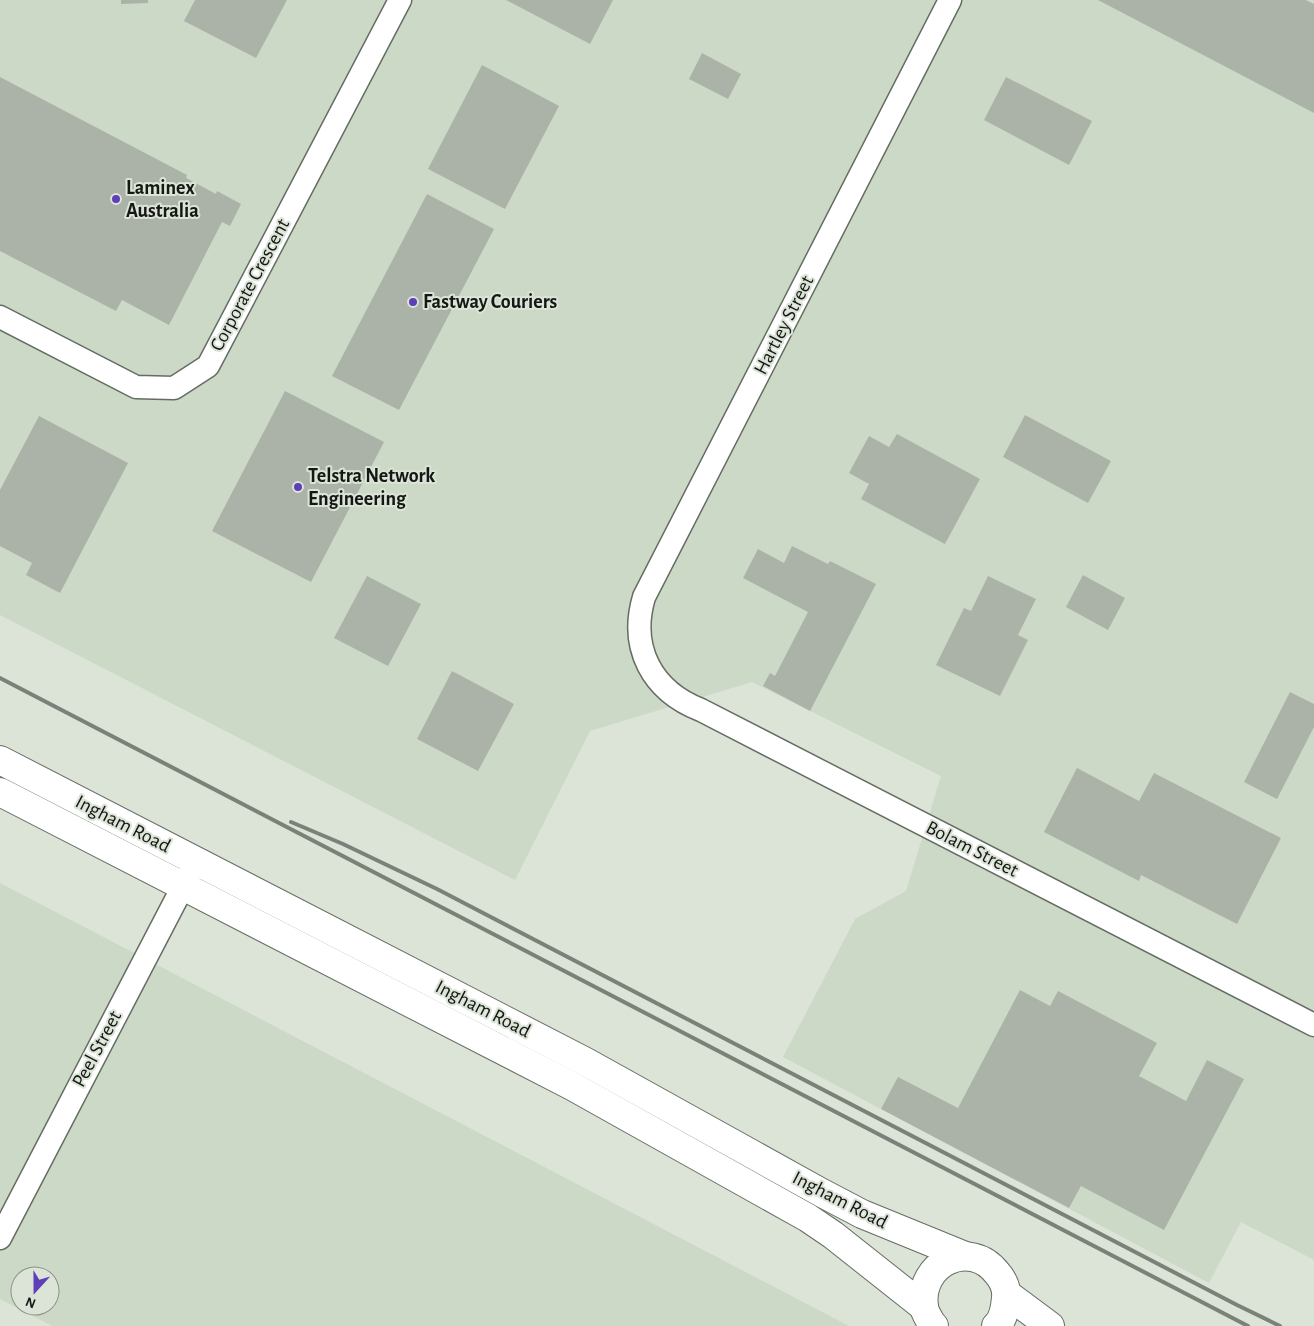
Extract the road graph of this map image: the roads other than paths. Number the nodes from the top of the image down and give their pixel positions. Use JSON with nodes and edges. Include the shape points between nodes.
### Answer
{"nodes":[{"id":1,"x":400,"y":0,"type":"edge"},
{"id":2,"x":950,"y":0,"type":"edge"},
{"id":3,"x":0,"y":317,"type":"edge"},
{"id":4,"x":644,"y":656,"type":"joint"},
{"id":5,"x":0,"y":760,"type":"edge"},
{"id":6,"x":0,"y":792,"type":"edge"},
{"id":7,"x":196,"y":861,"type":"junction"},
{"id":8,"x":183,"y":886,"type":"junction"},
{"id":9,"x":1314,"y":1025,"type":"edge"},
{"id":10,"x":0,"y":1238,"type":"edge"},
{"id":11,"x":965,"y":1256,"type":"junction"},
{"id":12,"x":1006,"y":1294,"type":"junction"},
{"id":13,"x":926,"y":1318,"type":"edge"},
{"id":14,"x":996,"y":1326,"type":"edge"},
{"id":15,"x":1050,"y":1326,"type":"edge"}],
"edges":[{"from":1,"to":3,"type":"street","name":"Corporate Crescent","via":[[208,366],[174,388],[136,387]]},
{"from":2,"to":4,"type":"street","name":"Hartley Street","via":[[644,597],[639,627]]},
{"from":4,"to":9,"type":"street","name":"Bolam Street","via":[[666,690],[682,702]]},
{"from":5,"to":7,"type":"main road","name":"Ingham Road"},
{"from":6,"to":8,"type":"main road","name":"Ingham Road"},
{"from":7,"to":8,"type":"street","name":"Peel Street"},
{"from":7,"to":11,"type":"main road","name":"Ingham Road","via":[[586,1062],[813,1189],[862,1214]]},
{"from":8,"to":10,"type":"street","name":"Peel Street"},
{"from":8,"to":13,"type":"main road","name":"Ingham Road","via":[[572,1086],[808,1218],[834,1235]]},
{"from":11,"to":12,"type":"main road","name":"Ingham Road","via":[[993,1268],[1002,1280]]},
{"from":11,"to":13,"type":"main road","via":[[938,1266],[928,1278],[924,1292]]},
{"from":12,"to":14,"type":"main road","via":[[1005,1309]]},
{"from":12,"to":15,"type":"main road"}]}
